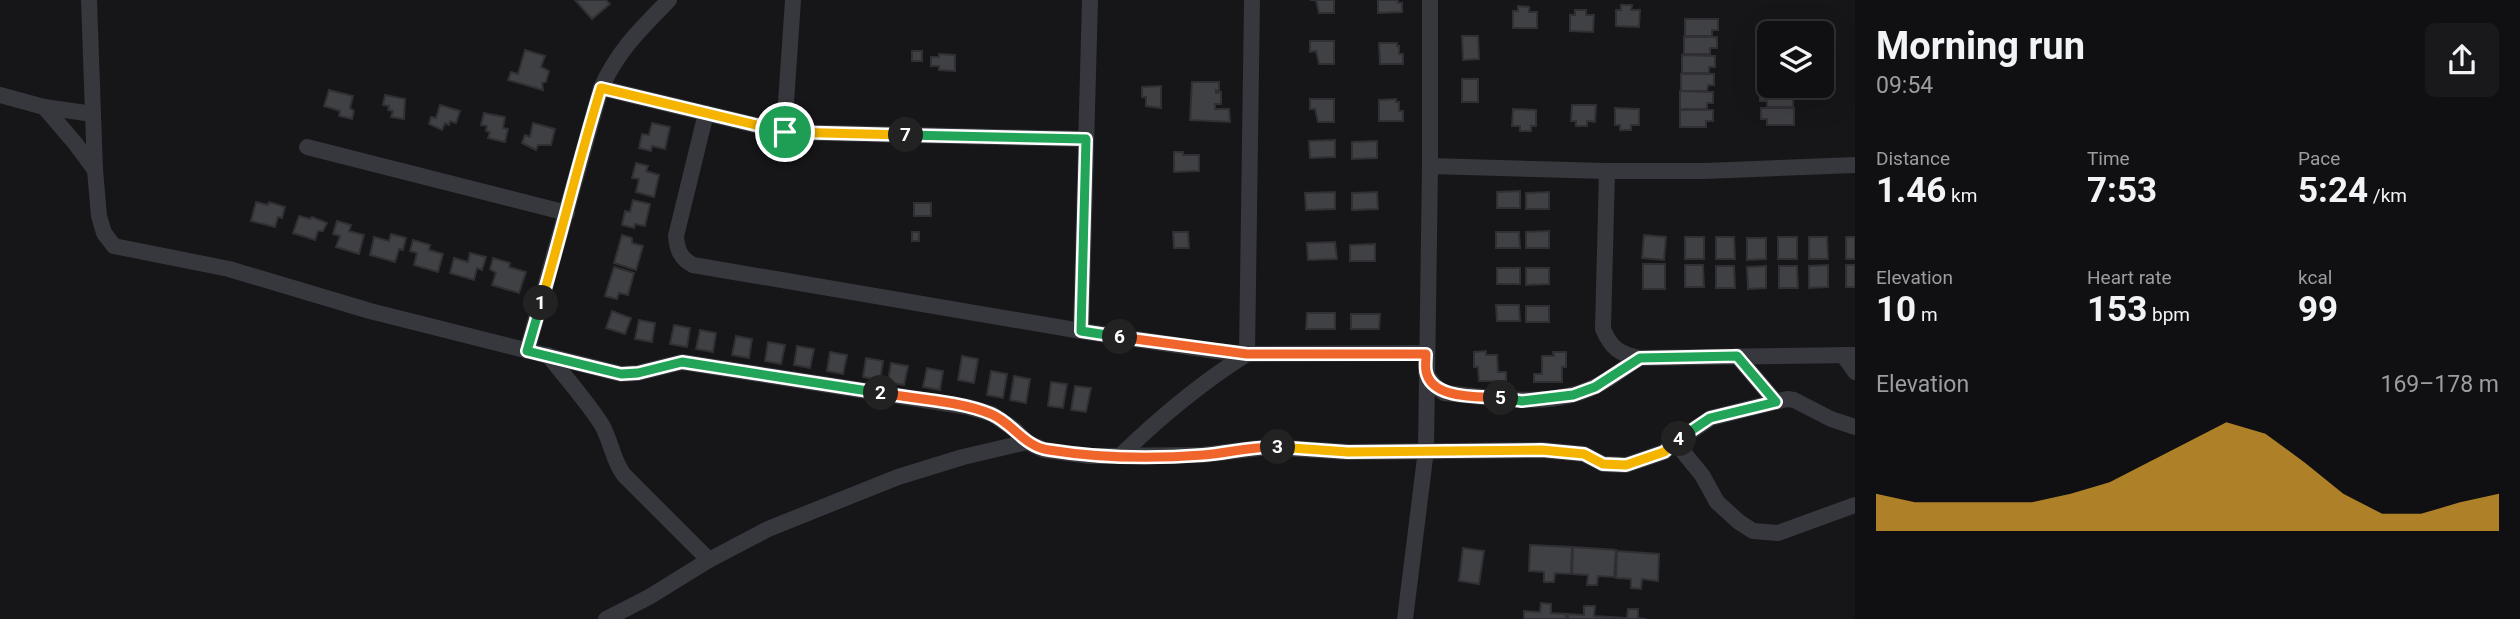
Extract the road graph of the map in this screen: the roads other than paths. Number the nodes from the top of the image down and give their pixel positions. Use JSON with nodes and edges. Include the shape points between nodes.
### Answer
{"nodes":[{"id":1,"x":89,"y":0,"type":"edge"},
{"id":2,"x":669,"y":0,"type":"edge"},
{"id":3,"x":793,"y":0,"type":"edge"},
{"id":4,"x":1090,"y":0,"type":"edge"},
{"id":5,"x":1252,"y":0,"type":"edge"},
{"id":6,"x":1430,"y":0,"type":"edge"},
{"id":7,"x":601,"y":88,"type":"junction"},
{"id":8,"x":0,"y":95,"type":"edge"},
{"id":9,"x":44,"y":107,"type":"junction"},
{"id":10,"x":706,"y":113,"type":"junction"},
{"id":11,"x":93,"y":114,"type":"junction"},
{"id":12,"x":785,"y":132,"type":"junction"},
{"id":13,"x":1086,"y":139,"type":"junction"},
{"id":14,"x":307,"y":147,"type":"dead end"},
{"id":15,"x":1855,"y":165,"type":"edge"},
{"id":16,"x":1430,"y":166,"type":"junction"},
{"id":17,"x":95,"y":170,"type":"junction"},
{"id":18,"x":1607,"y":171,"type":"junction"},
{"id":19,"x":567,"y":213,"type":"junction"},
{"id":20,"x":1081,"y":331,"type":"junction"},
{"id":21,"x":527,"y":351,"type":"junction"},
{"id":22,"x":1247,"y":354,"type":"junction"},
{"id":23,"x":1426,"y":354,"type":"junction"},
{"id":24,"x":548,"y":355,"type":"junction"},
{"id":25,"x":1849,"y":355,"type":"edge"},
{"id":26,"x":1737,"y":356,"type":"junction"},
{"id":27,"x":1640,"y":358,"type":"junction"},
{"id":28,"x":1855,"y":372,"type":"edge"},
{"id":29,"x":1426,"y":373,"type":"junction"},
{"id":30,"x":1776,"y":402,"type":"junction"},
{"id":31,"x":1855,"y":427,"type":"edge"},
{"id":32,"x":1027,"y":442,"type":"junction"},
{"id":33,"x":1675,"y":442,"type":"junction"},
{"id":34,"x":1426,"y":450,"type":"junction"},
{"id":35,"x":1120,"y":456,"type":"junction"},
{"id":36,"x":1855,"y":505,"type":"edge"},
{"id":37,"x":709,"y":559,"type":"junction"},
{"id":38,"x":606,"y":619,"type":"edge"},
{"id":39,"x":1405,"y":619,"type":"edge"}],
"edges":[{"from":1,"to":11,"type":"street"},
{"from":2,"to":7,"type":"street","via":[[630,39]]},
{"from":3,"to":12,"type":"street"},
{"from":4,"to":13,"type":"street"},
{"from":5,"to":22,"type":"street"},
{"from":6,"to":16,"type":"street"},
{"from":7,"to":10,"type":"street"},
{"from":7,"to":19,"type":"street"},
{"from":8,"to":9,"type":"street"},
{"from":9,"to":11,"type":"street"},
{"from":9,"to":17,"type":"street"},
{"from":10,"to":12,"type":"street"},
{"from":10,"to":20,"type":"street","via":[[676,236],[677,248],[687,262]]},
{"from":11,"to":17,"type":"street"},
{"from":12,"to":13,"type":"street"},
{"from":13,"to":20,"type":"street"},
{"from":14,"to":19,"type":"street"},
{"from":15,"to":18,"type":"street"},
{"from":16,"to":18,"type":"street"},
{"from":16,"to":23,"type":"street"},
{"from":17,"to":21,"type":"street","via":[[99,216],[114,246],[229,269]]},
{"from":18,"to":27,"type":"street","via":[[1603,329],[1610,345]]},
{"from":19,"to":21,"type":"street"},
{"from":20,"to":22,"type":"street"},
{"from":21,"to":24,"type":"street"},
{"from":22,"to":23,"type":"street"},
{"from":22,"to":35,"type":"street","via":[[1208,379]]},
{"from":23,"to":29,"type":"street"},
{"from":24,"to":32,"type":"street","via":[[621,374],[682,362],[968,407],[992,414]]},
{"from":24,"to":37,"type":"street","via":[[600,422],[624,475]]},
{"from":25,"to":26,"type":"street"},
{"from":25,"to":28,"type":"street"},
{"from":26,"to":27,"type":"street"},
{"from":26,"to":30,"type":"street"},
{"from":27,"to":29,"type":"street","via":[[1595,387],[1573,395],[1522,401],[1444,393]]},
{"from":29,"to":34,"type":"street"},
{"from":30,"to":31,"type":"street","via":[[1794,400]]},
{"from":30,"to":33,"type":"street","via":[[1710,418]]},
{"from":32,"to":35,"type":"street","via":[[1044,450]]},
{"from":32,"to":37,"type":"street","via":[[898,477],[768,529]]},
{"from":33,"to":34,"type":"street","via":[[1664,452],[1626,465],[1542,450]]},
{"from":33,"to":36,"type":"street","via":[[1717,502],[1753,531],[1778,533]]},
{"from":34,"to":35,"type":"street","via":[[1268,447],[1202,455]]},
{"from":34,"to":39,"type":"street"},
{"from":37,"to":38,"type":"street"}]}
